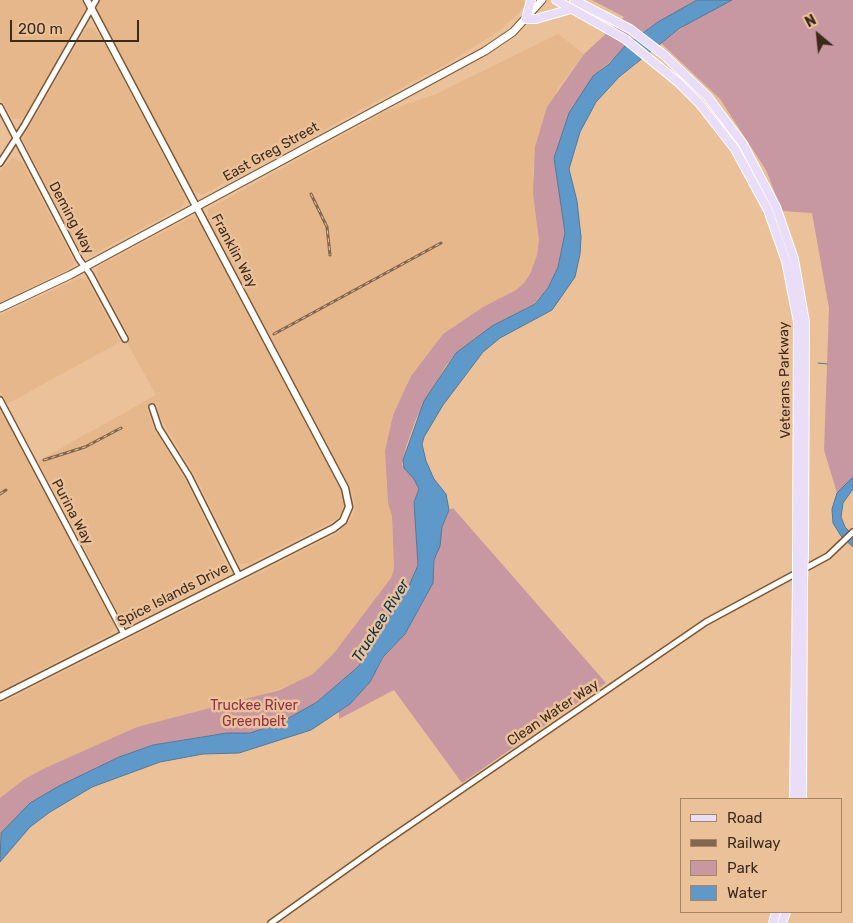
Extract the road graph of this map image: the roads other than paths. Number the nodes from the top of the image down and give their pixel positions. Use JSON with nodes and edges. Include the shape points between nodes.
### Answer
{"nodes":[{"id":1,"x":87,"y":0,"type":"edge"},
{"id":2,"x":96,"y":0,"type":"edge"},
{"id":3,"x":531,"y":0,"type":"edge"},
{"id":4,"x":542,"y":0,"type":"edge"},
{"id":5,"x":556,"y":0,"type":"edge"},
{"id":6,"x":574,"y":0,"type":"edge"},
{"id":7,"x":571,"y":8,"type":"junction"},
{"id":8,"x":92,"y":9,"type":"junction"},
{"id":9,"x":526,"y":19,"type":"junction"},
{"id":10,"x":0,"y":107,"type":"edge"},
{"id":11,"x":16,"y":139,"type":"junction"},
{"id":12,"x":0,"y":163,"type":"edge"},
{"id":13,"x":196,"y":207,"type":"junction"},
{"id":14,"x":85,"y":267,"type":"junction"},
{"id":15,"x":0,"y":308,"type":"edge"},
{"id":16,"x":125,"y":339,"type":"dead end"},
{"id":17,"x":0,"y":400,"type":"edge"},
{"id":18,"x":152,"y":407,"type":"dead end"},
{"id":19,"x":349,"y":507,"type":"joint"},
{"id":20,"x":853,"y":532,"type":"edge"},
{"id":21,"x":800,"y":554,"type":"junction"},
{"id":22,"x":239,"y":576,"type":"junction"},
{"id":23,"x":800,"y":580,"type":"junction"},
{"id":24,"x":124,"y":634,"type":"junction"},
{"id":25,"x":0,"y":697,"type":"edge"},
{"id":26,"x":794,"y":798,"type":"edge"},
{"id":27,"x":802,"y":798,"type":"edge"},
{"id":28,"x":271,"y":923,"type":"edge"}],
"edges":[{"from":1,"to":8,"type":"street","name":"Franklin Way"},
{"from":2,"to":8,"type":"street"},
{"from":3,"to":9,"type":"main road"},
{"from":4,"to":9,"type":"main road","name":"East Greg Street"},
{"from":5,"to":7,"type":"main road","name":"Veterans Parkway"},
{"from":6,"to":21,"type":"main road","name":"Veterans Parkway","via":[[645,40],[707,96],[754,163],[776,207],[787,234],[802,298],[806,350]]},
{"from":7,"to":9,"type":"main road"},
{"from":7,"to":21,"type":"main road","name":"Veterans Parkway","via":[[645,54],[699,103],[747,167],[778,237],[798,322]]},
{"from":8,"to":11,"type":"street"},
{"from":8,"to":13,"type":"street","name":"Franklin Way"},
{"from":9,"to":13,"type":"main road","name":"East Greg Street","via":[[485,51]]},
{"from":10,"to":11,"type":"street","name":"Deming Way"},
{"from":11,"to":12,"type":"street"},
{"from":11,"to":14,"type":"street","name":"Deming Way"},
{"from":13,"to":14,"type":"main road","name":"East Greg Street"},
{"from":13,"to":19,"type":"street","name":"Franklin Way","via":[[345,488]]},
{"from":14,"to":15,"type":"main road","name":"East Greg Street"},
{"from":14,"to":16,"type":"street","name":"Deming Way"},
{"from":17,"to":24,"type":"street","name":"Purina Way"},
{"from":18,"to":22,"type":"street","via":[[159,428],[187,474]]},
{"from":19,"to":22,"type":"street","name":"Spice Islands Drive","via":[[339,525]]},
{"from":20,"to":28,"type":"street","name":"Clean Water Way","via":[[822,560],[706,622]]},
{"from":21,"to":23,"type":"main road","name":"Veterans Parkway","bridge":true},
{"from":22,"to":24,"type":"street","name":"Spice Islands Drive"},
{"from":23,"to":26,"type":"main road","name":"Veterans Parkway"},
{"from":23,"to":27,"type":"main road","name":"Veterans Parkway"},
{"from":24,"to":25,"type":"street","name":"Spice Islands Drive"}]}
